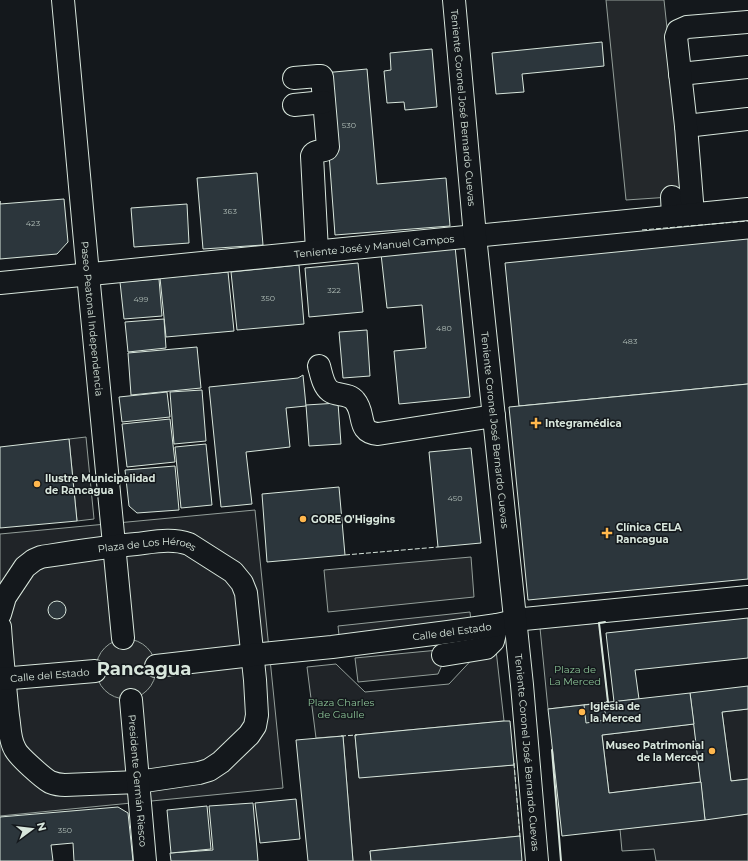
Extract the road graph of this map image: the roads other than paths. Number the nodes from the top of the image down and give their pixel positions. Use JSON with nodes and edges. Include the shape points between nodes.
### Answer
{"nodes":[{"id":1,"x":63,"y":0,"type":"edge"},
{"id":2,"x":454,"y":0,"type":"edge"},
{"id":3,"x":748,"y":22,"type":"edge"},
{"id":4,"x":748,"y":67,"type":"edge"},
{"id":5,"x":680,"y":74,"type":"junction"},
{"id":6,"x":294,"y":78,"type":"dead end"},
{"id":7,"x":324,"y":102,"type":"junction"},
{"id":8,"x":294,"y":105,"type":"dead end"},
{"id":9,"x":748,"y":119,"type":"edge"},
{"id":10,"x":686,"y":126,"type":"junction"},
{"id":11,"x":680,"y":209,"type":"junction"},
{"id":12,"x":748,"y":209,"type":"edge"},
{"id":13,"x":475,"y":236,"type":"junction"},
{"id":14,"x":317,"y":251,"type":"junction"},
{"id":15,"x":88,"y":274,"type":"junction"},
{"id":16,"x":0,"y":283,"type":"edge"},
{"id":17,"x":319,"y":366,"type":"dead end"},
{"id":18,"x":494,"y":416,"type":"junction"},
{"id":19,"x":114,"y":546,"type":"junction"},
{"id":20,"x":748,"y":597,"type":"edge"},
{"id":21,"x":0,"y":614,"type":"edge"},
{"id":22,"x":506,"y":623,"type":"junction"},
{"id":23,"x":0,"y":628,"type":"edge"},
{"id":24,"x":123,"y":638,"type":"dead end"},
{"id":25,"x":252,"y":655,"type":"junction"},
{"id":26,"x":443,"y":655,"type":"dead end"},
{"id":27,"x":156,"y":666,"type":"dead end"},
{"id":28,"x":95,"y":671,"type":"dead end"},
{"id":29,"x":2,"y":679,"type":"edge"},
{"id":30,"x":132,"y":700,"type":"dead end"},
{"id":31,"x":138,"y":782,"type":"junction"},
{"id":32,"x":145,"y":861,"type":"edge"},
{"id":33,"x":537,"y":861,"type":"edge"}],
"edges":[{"from":1,"to":15,"type":"street","name":"Paseo Peatonal Independencia"},
{"from":2,"to":13,"type":"street","name":"Teniente Coronel José Bernardo Cuevas"},
{"from":3,"to":5,"type":"street","via":[[687,27],[678,31],[676,37]]},
{"from":4,"to":5,"type":"street"},
{"from":5,"to":10,"type":"street"},
{"from":6,"to":7,"type":"street","via":[[321,76]]},
{"from":7,"to":8,"type":"street"},
{"from":7,"to":14,"type":"street","via":[[327,149],[312,154]]},
{"from":9,"to":10,"type":"street"},
{"from":10,"to":11,"type":"street"},
{"from":11,"to":12,"type":"street","name":"Teniente José y Manuel Campos"},
{"from":11,"to":13,"type":"street","name":"Teniente José y Manuel Campos"},
{"from":13,"to":14,"type":"street","name":"Teniente José y Manuel Campos"},
{"from":13,"to":18,"type":"street","name":"Teniente Coronel José Bernardo Cuevas"},
{"from":14,"to":15,"type":"street","name":"Teniente José y Manuel Campos"},
{"from":15,"to":16,"type":"street","name":"Teniente José y Manuel Campos"},
{"from":15,"to":19,"type":"street","name":"Paseo Peatonal Independencia"},
{"from":17,"to":18,"type":"street","via":[[325,385],[330,391],[350,397],[358,404],[365,429],[371,433]]},
{"from":18,"to":22,"type":"street","name":"Teniente Coronel José Bernardo Cuevas"},
{"from":19,"to":21,"type":"street","name":"Plaza de Los Héroes","via":[[34,560],[25,567],[4,597]]},
{"from":19,"to":24,"type":"street","name":"Paseo Peatonal Independencia"},
{"from":19,"to":25,"type":"street","name":"Plaza de Los Héroes","via":[[182,542],[233,572],[246,593]]},
{"from":20,"to":22,"type":"street","name":"Calle del Estado","via":[[524,619]]},
{"from":22,"to":25,"type":"street","name":"Calle del Estado"},
{"from":22,"to":26,"type":"street","via":[[486,648]]},
{"from":22,"to":33,"type":"street","name":"Teniente Coronel José Bernardo Cuevas","via":[[522,685]]},
{"from":23,"to":29,"type":"street"},
{"from":25,"to":27,"type":"street","name":"Calle del Estado"},
{"from":25,"to":31,"type":"street","via":[[257,715],[255,726],[249,736],[209,770]]},
{"from":28,"to":29,"type":"street","name":"Calle del Estado"},
{"from":29,"to":31,"type":"street","via":[[14,748],[43,777],[56,784],[65,785]]},
{"from":30,"to":31,"type":"street","name":"Presidente Germán Riesco"},
{"from":31,"to":32,"type":"street","name":"Presidente Germán Riesco"}]}
